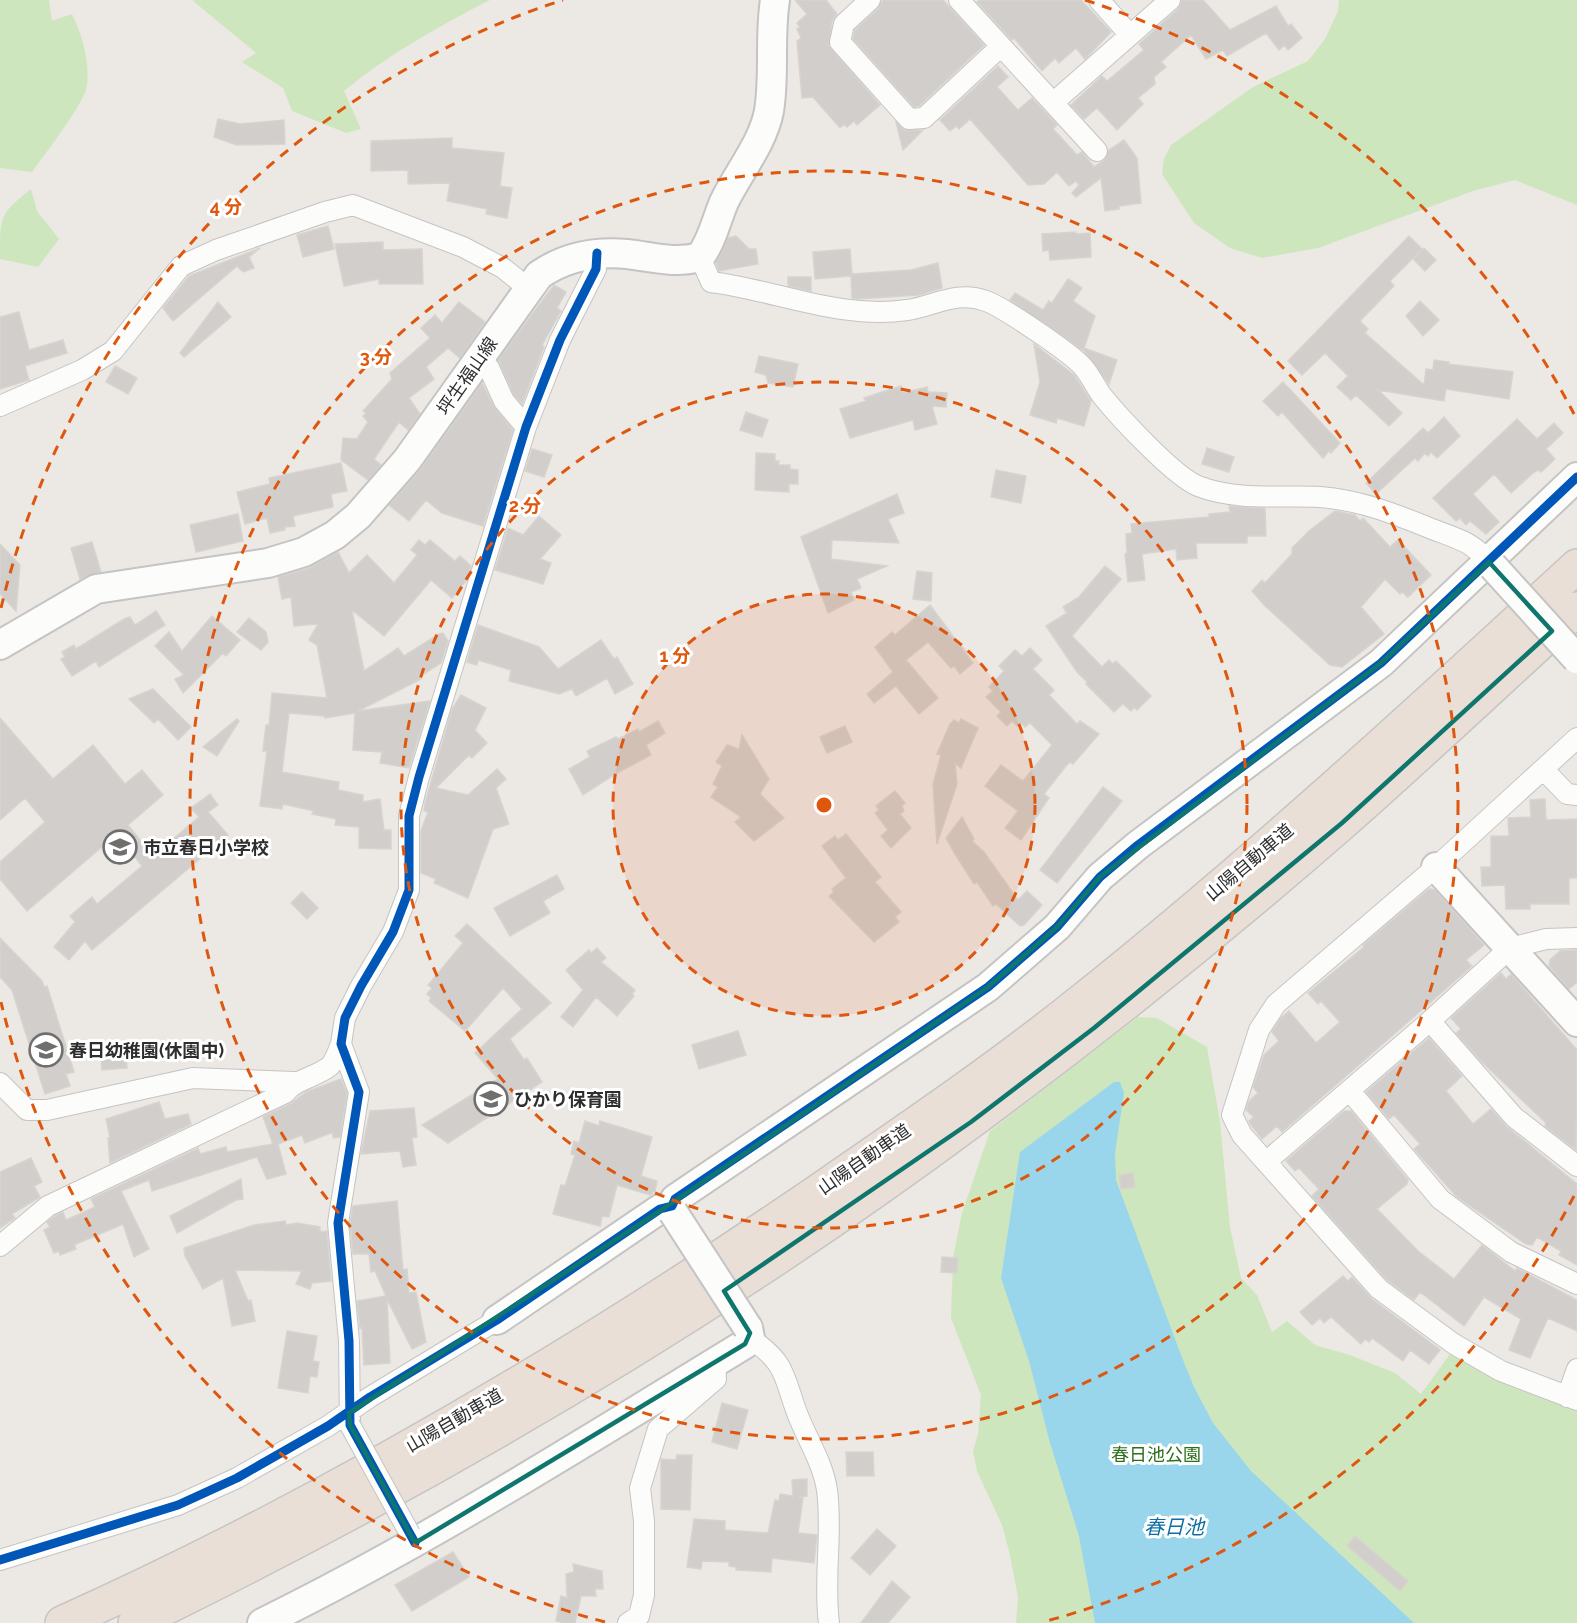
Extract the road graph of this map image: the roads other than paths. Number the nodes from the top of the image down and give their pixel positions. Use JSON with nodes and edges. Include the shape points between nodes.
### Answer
{"nodes":[{"id":1,"x":775,"y":0,"type":"edge"},
{"id":2,"x":870,"y":0,"type":"edge"},
{"id":3,"x":959,"y":0,"type":"edge"},
{"id":4,"x":1099,"y":0,"type":"edge"},
{"id":5,"x":1170,"y":0,"type":"edge"},
{"id":6,"x":1130,"y":35,"type":"junction"},
{"id":7,"x":1000,"y":47,"type":"junction"},
{"id":8,"x":1054,"y":102,"type":"junction"},
{"id":9,"x":1097,"y":151,"type":"dead end"},
{"id":10,"x":597,"y":253,"type":"junction"},
{"id":11,"x":700,"y":257,"type":"junction"},
{"id":12,"x":528,"y":288,"type":"junction"},
{"id":13,"x":481,"y":358,"type":"junction"},
{"id":14,"x":0,"y":406,"type":"edge"},
{"id":15,"x":526,"y":427,"type":"junction"},
{"id":16,"x":1577,"y":477,"type":"edge"},
{"id":17,"x":1489,"y":562,"type":"junction"},
{"id":18,"x":1577,"y":566,"type":"edge"},
{"id":19,"x":1577,"y":609,"type":"edge"},
{"id":20,"x":0,"y":645,"type":"edge"},
{"id":21,"x":1577,"y":658,"type":"edge"},
{"id":22,"x":1577,"y":738,"type":"edge"},
{"id":23,"x":1544,"y":770,"type":"junction"},
{"id":24,"x":1577,"y":795,"type":"edge"},
{"id":25,"x":1436,"y":867,"type":"junction"},
{"id":26,"x":1577,"y":938,"type":"edge"},
{"id":27,"x":1510,"y":948,"type":"junction"},
{"id":28,"x":1430,"y":1021,"type":"junction"},
{"id":29,"x":1577,"y":1022,"type":"edge"},
{"id":30,"x":341,"y":1044,"type":"junction"},
{"id":31,"x":294,"y":1082,"type":"junction"},
{"id":32,"x":0,"y":1083,"type":"edge"},
{"id":33,"x":1350,"y":1092,"type":"junction"},
{"id":34,"x":1266,"y":1162,"type":"junction"},
{"id":35,"x":1577,"y":1166,"type":"edge"},
{"id":36,"x":672,"y":1209,"type":"junction"},
{"id":37,"x":0,"y":1246,"type":"edge"},
{"id":38,"x":1577,"y":1284,"type":"edge"},
{"id":39,"x":497,"y":1320,"type":"joint"},
{"id":40,"x":749,"y":1333,"type":"junction"},
{"id":41,"x":715,"y":1361,"type":"junction"},
{"id":42,"x":1577,"y":1369,"type":"edge"},
{"id":43,"x":1572,"y":1399,"type":"edge"},
{"id":44,"x":350,"y":1419,"type":"junction"},
{"id":45,"x":413,"y":1538,"type":"junction"},
{"id":46,"x":0,"y":1560,"type":"edge"},
{"id":47,"x":62,"y":1623,"type":"edge"},
{"id":48,"x":135,"y":1623,"type":"edge"},
{"id":49,"x":262,"y":1623,"type":"edge"},
{"id":50,"x":628,"y":1623,"type":"edge"},
{"id":51,"x":829,"y":1623,"type":"edge"}],
"edges":[{"from":1,"to":11,"type":"street","via":[[768,114]]},
{"from":2,"to":7,"type":"street","via":[[844,24],[840,42],[909,118],[924,118]]},
{"from":3,"to":7,"type":"street"},
{"from":4,"to":6,"type":"street"},
{"from":5,"to":6,"type":"street"},
{"from":6,"to":8,"type":"street"},
{"from":7,"to":8,"type":"street"},
{"from":8,"to":9,"type":"street"},
{"from":10,"to":11,"type":"street","name":"坪生福山線","via":[[669,261]]},
{"from":10,"to":12,"type":"street","name":"坪生福山線","via":[[553,265]]},
{"from":10,"to":15,"type":"street","via":[[596,269],[560,340]]},
{"from":11,"to":17,"type":"street","via":[[711,282],[745,286],[845,310],[907,310],[966,296],[987,301],[1082,366],[1103,398],[1173,470],[1198,486],[1250,496],[1320,497],[1376,506],[1476,546]]},
{"from":12,"to":13,"type":"street","name":"坪生福山線"},
{"from":12,"to":14,"type":"street","via":[[503,268],[463,247],[353,205],[227,246],[181,266],[113,351],[82,370]]},
{"from":13,"to":15,"type":"street","via":[[504,401]]},
{"from":13,"to":20,"type":"street","name":"坪生福山線","via":[[407,460],[358,516],[335,535],[304,552],[268,563],[96,590]]},
{"from":15,"to":30,"type":"street","via":[[409,816],[409,890],[393,932],[345,1018]]},
{"from":16,"to":17,"type":"street"},
{"from":17,"to":21,"type":"street","bridge":true},
{"from":17,"to":36,"type":"street","via":[[1381,663],[1100,877],[1057,927],[988,987],[675,1199]]},
{"from":18,"to":47,"type":"highway","name":"山陽自動車道","via":[[1321,801],[1209,896],[1076,1006],[836,1179],[730,1251],[503,1392],[355,1476]]},
{"from":19,"to":48,"type":"highway","name":"山陽自動車道","via":[[1256,897],[971,1122],[756,1270],[530,1413],[370,1504]]},
{"from":22,"to":23,"type":"street"},
{"from":23,"to":24,"type":"street","via":[[1567,794]]},
{"from":23,"to":25,"type":"street"},
{"from":25,"to":27,"type":"street"},
{"from":25,"to":34,"type":"street","via":[[1276,1004],[1259,1030],[1232,1115],[1242,1136]]},
{"from":26,"to":27,"type":"street","via":[[1546,939]]},
{"from":27,"to":28,"type":"street"},
{"from":27,"to":29,"type":"street"},
{"from":28,"to":33,"type":"street"},
{"from":28,"to":35,"type":"street","via":[[1514,1117]]},
{"from":30,"to":31,"type":"street","via":[[332,1065]]},
{"from":30,"to":44,"type":"street","via":[[359,1092],[338,1223],[349,1341]]},
{"from":31,"to":32,"type":"street","via":[[193,1078],[47,1110],[27,1110]]},
{"from":31,"to":37,"type":"street","via":[[285,1093],[48,1206]]},
{"from":33,"to":34,"type":"street"},
{"from":33,"to":38,"type":"street","via":[[1440,1199],[1511,1252]]},
{"from":34,"to":43,"type":"street","via":[[1379,1289],[1454,1344],[1501,1371]]},
{"from":36,"to":39,"type":"street","via":[[660,1209]]},
{"from":36,"to":40,"type":"street","bridge":true},
{"from":39,"to":44,"type":"street","via":[[370,1397]]},
{"from":40,"to":41,"type":"street"},
{"from":40,"to":51,"type":"street","via":[[771,1353],[784,1372],[827,1490]]},
{"from":41,"to":45,"type":"street","via":[[485,1503]]},
{"from":41,"to":50,"type":"street","via":[[716,1379],[658,1429],[640,1488],[644,1595],[639,1616]]},
{"from":42,"to":43,"type":"street"},
{"from":44,"to":45,"type":"street","bridge":true},
{"from":44,"to":46,"type":"street","via":[[178,1505]]},
{"from":45,"to":49,"type":"street"}]}
